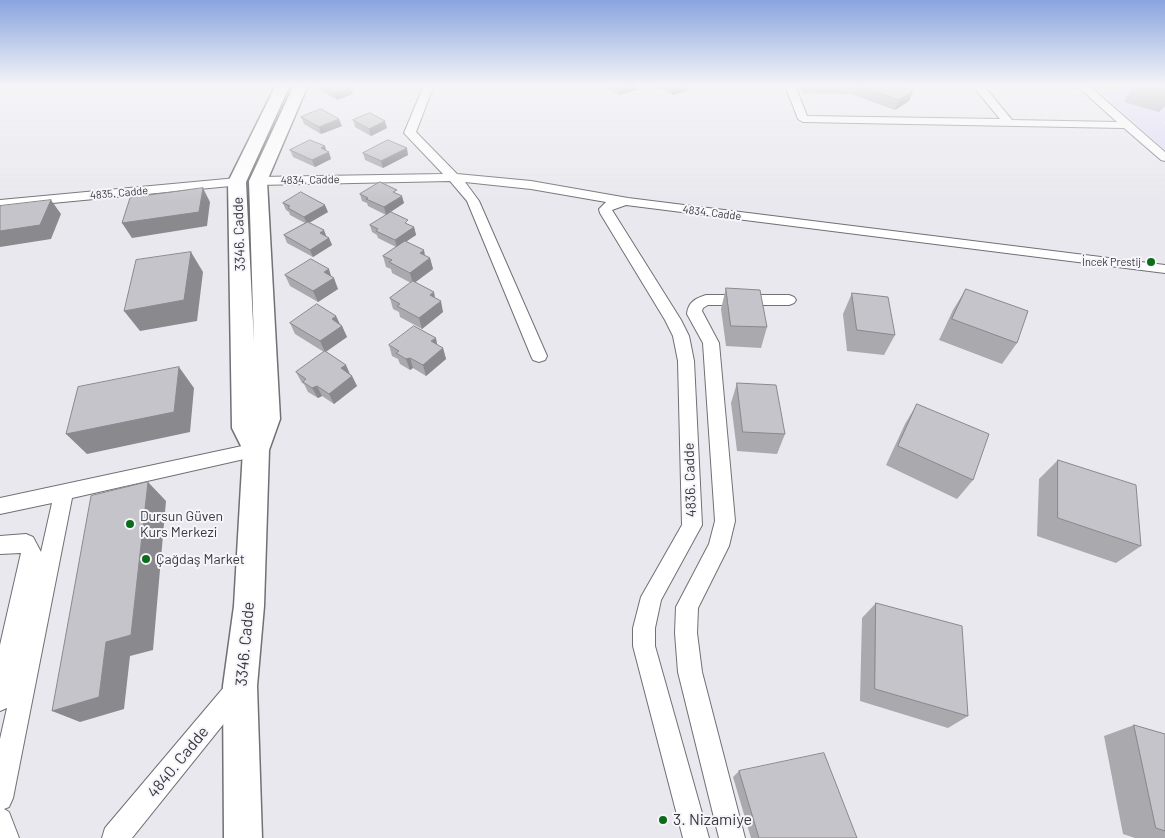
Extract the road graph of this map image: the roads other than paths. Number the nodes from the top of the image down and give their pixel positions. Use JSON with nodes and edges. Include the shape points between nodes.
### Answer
{"nodes":[{"id":1,"x":269,"y":124,"type":"edge"},
{"id":2,"x":280,"y":124,"type":"edge"},
{"id":3,"x":414,"y":124,"type":"edge"},
{"id":4,"x":1074,"y":124,"type":"edge"},
{"id":5,"x":1127,"y":125,"type":"joint"},
{"id":6,"x":1165,"y":158,"type":"edge"},
{"id":7,"x":453,"y":177,"type":"junction"},
{"id":8,"x":248,"y":181,"type":"junction"},
{"id":9,"x":628,"y":202,"type":"junction"},
{"id":10,"x":0,"y":204,"type":"edge"},
{"id":11,"x":1165,"y":269,"type":"edge"},
{"id":12,"x":789,"y":300,"type":"dead end"},
{"id":13,"x":539,"y":356,"type":"dead end"},
{"id":14,"x":256,"y":450,"type":"junction"},
{"id":15,"x":64,"y":492,"type":"junction"},
{"id":16,"x":0,"y":506,"type":"edge"},
{"id":17,"x":0,"y":545,"type":"edge"},
{"id":18,"x":240,"y":686,"type":"junction"},
{"id":19,"x":0,"y":698,"type":"edge"},
{"id":20,"x":0,"y":798,"type":"edge"},
{"id":21,"x":0,"y":821,"type":"edge"},
{"id":22,"x":6,"y":838,"type":"edge"},
{"id":23,"x":115,"y":838,"type":"edge"},
{"id":24,"x":243,"y":838,"type":"edge"},
{"id":25,"x":696,"y":838,"type":"edge"},
{"id":26,"x":732,"y":838,"type":"edge"}],
"edges":[{"from":1,"to":8,"type":"street","name":"3346. Cadde"},
{"from":2,"to":8,"type":"street","name":"3346. Cadde"},
{"from":3,"to":7,"type":"street","via":[[410,133]]},
{"from":4,"to":5,"type":"street"},
{"from":5,"to":6,"type":"street"},
{"from":7,"to":8,"type":"street","name":"4834. Cadde"},
{"from":7,"to":9,"type":"street","name":"4834. Cadde","via":[[531,185]]},
{"from":7,"to":13,"type":"street","via":[[473,201]]},
{"from":8,"to":10,"type":"street","name":"4835. Cadde"},
{"from":8,"to":14,"type":"street","name":"3346. Cadde","via":[[245,428]]},
{"from":9,"to":11,"type":"street","name":"4834. Cadde"},
{"from":9,"to":25,"type":"street","name":"4836. Cadde","via":[[609,205],[606,213],[673,320],[681,336],[686,361],[692,525],[653,592],[642,629]]},
{"from":12,"to":26,"type":"street","via":[[706,300],[694,309],[711,343],[726,521],[719,546],[687,607],[686,633],[690,672]]},
{"from":14,"to":15,"type":"street"},
{"from":14,"to":18,"type":"street","name":"3346. Cadde","via":[[249,606]]},
{"from":15,"to":16,"type":"street"},
{"from":15,"to":20,"type":"street"},
{"from":17,"to":19,"type":"street","via":[[26,543],[31,552]]},
{"from":18,"to":23,"type":"street","name":"4840. Cadde"},
{"from":18,"to":24,"type":"street","name":"3346. Cadde"},
{"from":21,"to":22,"type":"street"}]}
